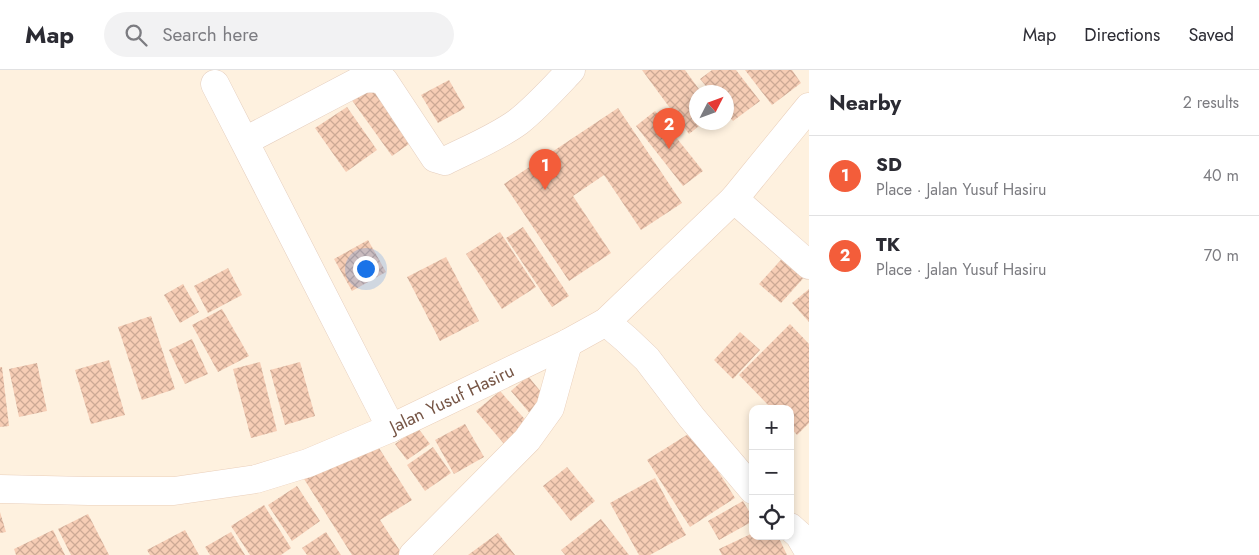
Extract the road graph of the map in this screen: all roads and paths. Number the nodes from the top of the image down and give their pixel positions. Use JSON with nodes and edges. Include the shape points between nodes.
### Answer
{"nodes":[{"id":1,"x":570,"y":70,"type":"edge"},
{"id":2,"x":216,"y":84,"type":"dead end"},
{"id":3,"x":809,"y":107,"type":"edge"},
{"id":4,"x":245,"y":141,"type":"junction"},
{"id":5,"x":734,"y":199,"type":"junction"},
{"id":6,"x":809,"y":265,"type":"edge"},
{"id":7,"x":606,"y":322,"type":"junction"},
{"id":8,"x":568,"y":343,"type":"junction"},
{"id":9,"x":391,"y":428,"type":"junction"},
{"id":10,"x":749,"y":485,"type":"edge"},
{"id":11,"x":0,"y":489,"type":"edge"},
{"id":12,"x":794,"y":531,"type":"edge"},
{"id":13,"x":809,"y":552,"type":"edge"},
{"id":14,"x":413,"y":555,"type":"edge"}],
"edges":[{"from":1,"to":4,"type":"street","via":[[534,109],[516,123],[445,161],[435,158],[384,81],[374,78],[363,78]]},
{"from":2,"to":4,"type":"street"},
{"from":3,"to":5,"type":"street","name":"Jalan Yusuf Hasiru"},
{"from":4,"to":9,"type":"street"},
{"from":5,"to":6,"type":"street"},
{"from":5,"to":7,"type":"street","name":"Jalan Yusuf Hasiru"},
{"from":7,"to":8,"type":"street","name":"Jalan Yusuf Hasiru"},
{"from":7,"to":10,"type":"street","via":[[647,359]]},
{"from":8,"to":9,"type":"street","name":"Jalan Yusuf Hasiru"},
{"from":8,"to":14,"type":"street","via":[[550,408],[527,440]]},
{"from":9,"to":11,"type":"street","name":"Jalan Yusuf Hasiru","via":[[308,463],[256,479],[174,491]]},
{"from":12,"to":13,"type":"street"}]}
